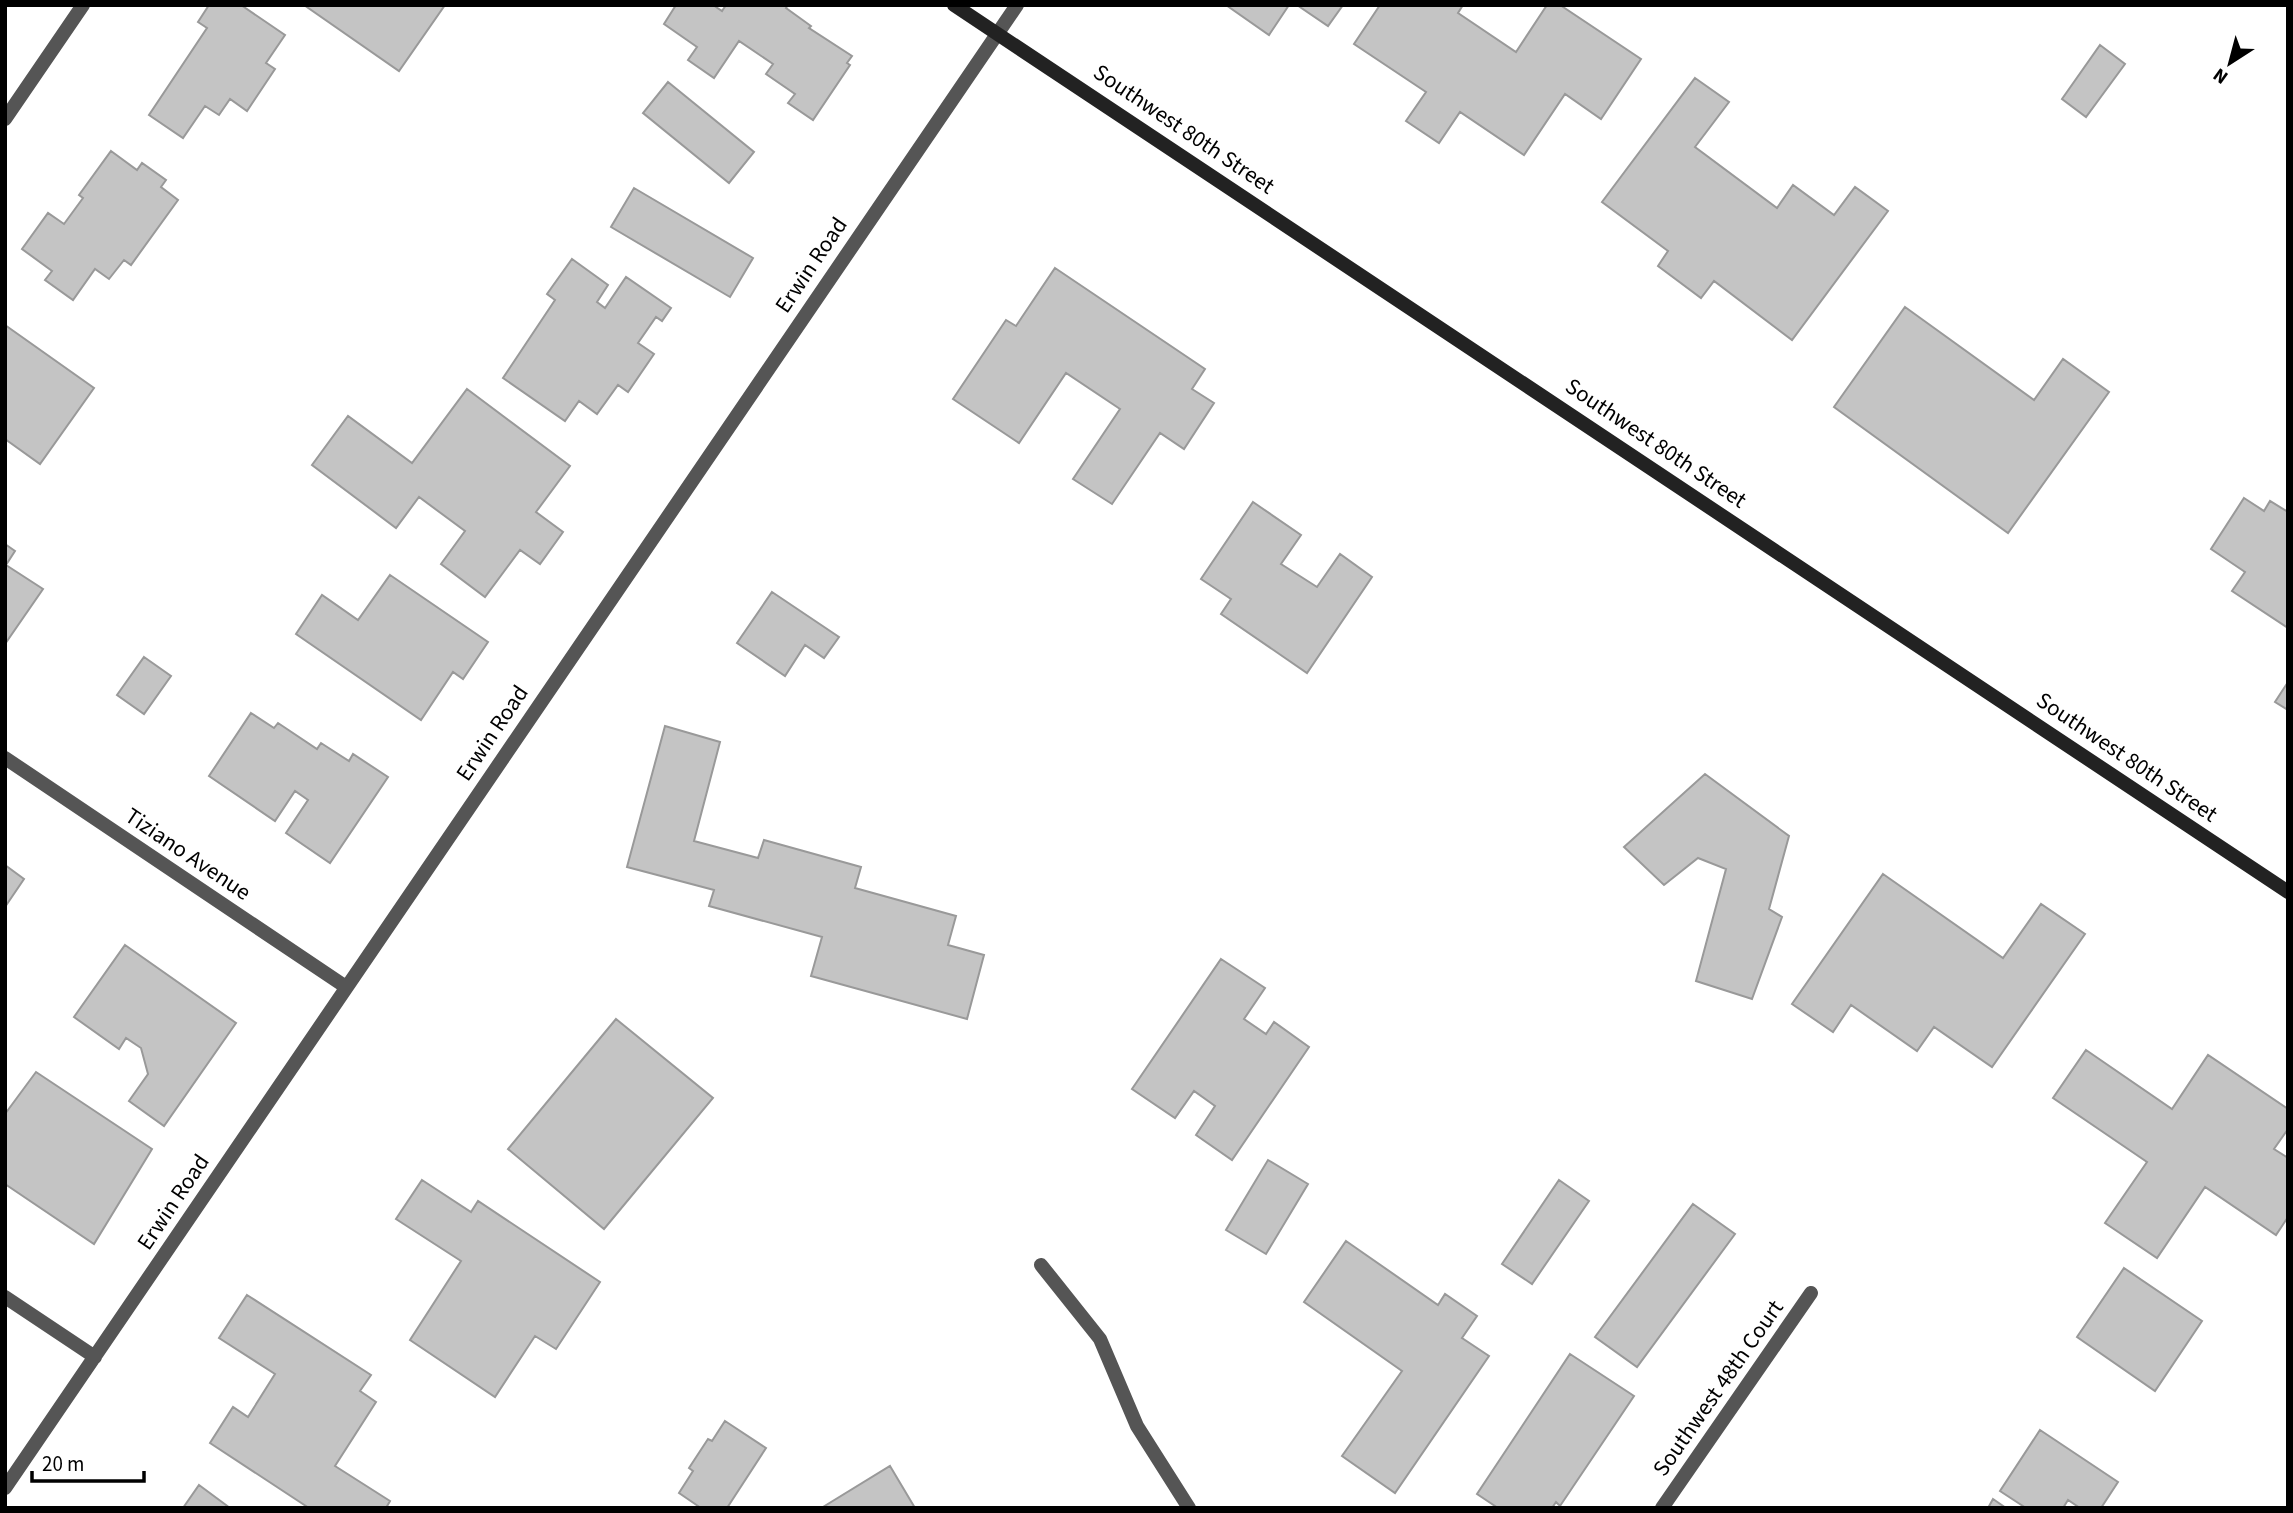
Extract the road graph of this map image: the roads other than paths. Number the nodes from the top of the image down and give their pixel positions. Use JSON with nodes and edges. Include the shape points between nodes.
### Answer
{"nodes":[{"id":1,"x":83,"y":5,"type":"edge"},
{"id":2,"x":954,"y":5,"type":"edge"},
{"id":3,"x":1017,"y":5,"type":"edge"},
{"id":4,"x":998,"y":33,"type":"junction"},
{"id":5,"x":5,"y":119,"type":"edge"},
{"id":6,"x":5,"y":758,"type":"edge"},
{"id":7,"x":2288,"y":892,"type":"edge"},
{"id":8,"x":346,"y":987,"type":"junction"},
{"id":9,"x":1041,"y":1265,"type":"dead end"},
{"id":10,"x":1811,"y":1293,"type":"dead end"},
{"id":11,"x":5,"y":1297,"type":"edge"},
{"id":12,"x":95,"y":1357,"type":"junction"},
{"id":13,"x":5,"y":1488,"type":"edge"},
{"id":14,"x":1189,"y":1508,"type":"edge"},
{"id":15,"x":1662,"y":1508,"type":"edge"}],
"edges":[{"from":1,"to":5,"type":"street"},
{"from":2,"to":4,"type":"street","name":"Southwest 80th Street"},
{"from":3,"to":4,"type":"street","name":"Erwin Road"},
{"from":4,"to":7,"type":"street","name":"Southwest 80th Street"},
{"from":4,"to":8,"type":"street","name":"Erwin Road"},
{"from":6,"to":8,"type":"street","name":"Tiziano Avenue"},
{"from":8,"to":12,"type":"street","name":"Erwin Road"},
{"from":9,"to":14,"type":"street","via":[[1100,1339],[1138,1426]]},
{"from":10,"to":15,"type":"street","name":"Southwest 48th Court"},
{"from":11,"to":12,"type":"street"},
{"from":12,"to":13,"type":"street","name":"Erwin Road"}]}
